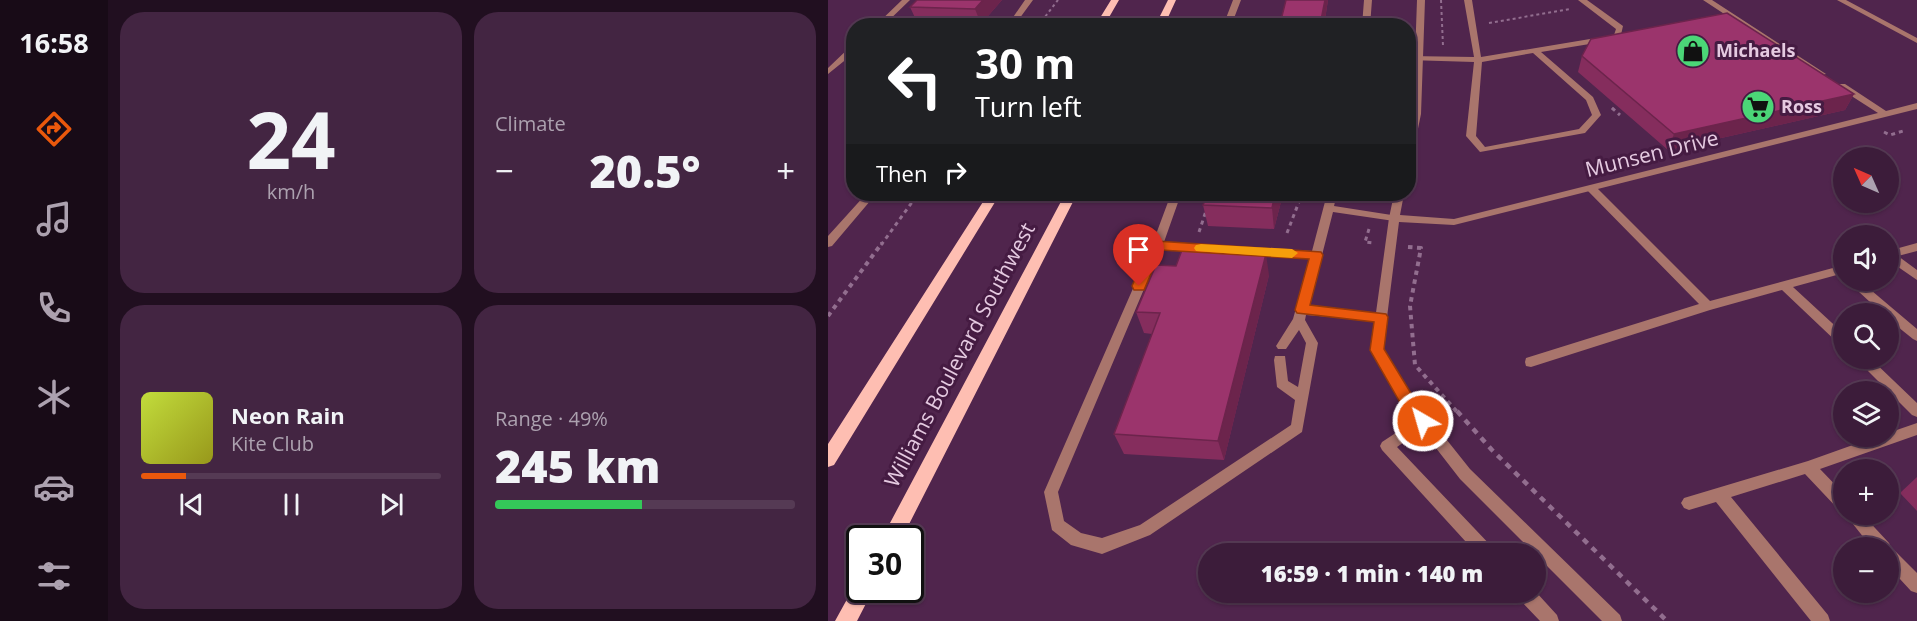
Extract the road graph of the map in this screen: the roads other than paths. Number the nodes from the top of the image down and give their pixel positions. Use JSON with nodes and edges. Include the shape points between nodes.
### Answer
{"nodes":[{"id":1,"x":906,"y":0,"type":"edge"},
{"id":2,"x":1029,"y":0,"type":"edge"},
{"id":3,"x":1115,"y":0,"type":"edge"},
{"id":4,"x":1172,"y":0,"type":"edge"},
{"id":5,"x":1237,"y":0,"type":"edge"},
{"id":6,"x":1368,"y":0,"type":"edge"},
{"id":7,"x":1421,"y":0,"type":"edge"},
{"id":8,"x":1468,"y":0,"type":"edge"},
{"id":9,"x":1582,"y":0,"type":"edge"},
{"id":10,"x":1707,"y":0,"type":"edge"},
{"id":11,"x":1841,"y":0,"type":"edge"},
{"id":12,"x":887,"y":18,"type":"edge"},
{"id":13,"x":1016,"y":18,"type":"edge"},
{"id":14,"x":1104,"y":18,"type":"edge"},
{"id":15,"x":1163,"y":18,"type":"edge"},
{"id":16,"x":1230,"y":18,"type":"edge"},
{"id":17,"x":1367,"y":18,"type":"edge"},
{"id":18,"x":1915,"y":38,"type":"edge"},
{"id":19,"x":1534,"y":50,"type":"junction"},
{"id":20,"x":846,"y":55,"type":"edge"},
{"id":21,"x":1416,"y":59,"type":"edge"},
{"id":22,"x":1420,"y":59,"type":"junction"},
{"id":23,"x":1478,"y":60,"type":"junction"},
{"id":24,"x":828,"y":72,"type":"edge"},
{"id":25,"x":1828,"y":78,"type":"edge"},
{"id":26,"x":1837,"y":83,"type":"edge"},
{"id":27,"x":1917,"y":106,"type":"edge"},
{"id":28,"x":1885,"y":114,"type":"junction"},
{"id":29,"x":1416,"y":118,"type":"edge"},
{"id":30,"x":1591,"y":188,"type":"junction"},
{"id":31,"x":865,"y":201,"type":"edge"},
{"id":32,"x":990,"y":201,"type":"edge"},
{"id":33,"x":1067,"y":201,"type":"edge"},
{"id":34,"x":1173,"y":201,"type":"edge"},
{"id":35,"x":1330,"y":201,"type":"edge"},
{"id":36,"x":1398,"y":201,"type":"edge"},
{"id":37,"x":1329,"y":208,"type":"junction"},
{"id":38,"x":1394,"y":218,"type":"junction"},
{"id":39,"x":828,"y":243,"type":"edge"},
{"id":40,"x":1156,"y":245,"type":"junction"},
{"id":41,"x":1917,"y":247,"type":"edge"},
{"id":42,"x":1899,"y":252,"type":"edge"},
{"id":43,"x":1316,"y":255,"type":"junction"},
{"id":44,"x":1899,"y":262,"type":"edge"},
{"id":45,"x":1833,"y":273,"type":"edge"},
{"id":46,"x":1917,"y":276,"type":"edge"},
{"id":47,"x":1785,"y":286,"type":"junction"},
{"id":48,"x":1864,"y":291,"type":"edge"},
{"id":49,"x":1708,"y":306,"type":"junction"},
{"id":50,"x":1301,"y":315,"type":"junction"},
{"id":51,"x":1381,"y":317,"type":"junction"},
{"id":52,"x":1833,"y":332,"type":"edge"},
{"id":53,"x":1917,"y":336,"type":"edge"},
{"id":54,"x":1282,"y":346,"type":"dead end"},
{"id":55,"x":1280,"y":360,"type":"dead end"},
{"id":56,"x":1531,"y":362,"type":"dead end"},
{"id":57,"x":1873,"y":369,"type":"edge"},
{"id":58,"x":1302,"y":398,"type":"junction"},
{"id":59,"x":1917,"y":411,"type":"edge"},
{"id":60,"x":1423,"y":421,"type":"junction"},
{"id":61,"x":1917,"y":429,"type":"edge"},
{"id":62,"x":828,"y":459,"type":"edge"},
{"id":63,"x":1808,"y":467,"type":"junction"},
{"id":64,"x":1718,"y":493,"type":"junction"},
{"id":65,"x":1833,"y":493,"type":"edge"},
{"id":66,"x":1689,"y":503,"type":"dead end"},
{"id":67,"x":899,"y":525,"type":"edge"},
{"id":68,"x":1862,"y":525,"type":"edge"},
{"id":69,"x":1873,"y":537,"type":"edge"},
{"id":70,"x":1478,"y":543,"type":"edge"},
{"id":71,"x":1899,"y":566,"type":"edge"},
{"id":72,"x":1917,"y":585,"type":"edge"},
{"id":73,"x":856,"y":603,"type":"edge"},
{"id":74,"x":1534,"y":603,"type":"edge"},
{"id":75,"x":846,"y":621,"type":"edge"},
{"id":76,"x":1551,"y":621,"type":"edge"},
{"id":77,"x":1614,"y":621,"type":"edge"},
{"id":78,"x":1822,"y":621,"type":"edge"}],
"edges":[{"from":1,"to":12,"type":"street"},
{"from":2,"to":13,"type":"street"},
{"from":3,"to":14,"type":"main road"},
{"from":4,"to":15,"type":"main road"},
{"from":5,"to":16,"type":"street"},
{"from":6,"to":17,"type":"street"},
{"from":7,"to":22,"type":"street"},
{"from":8,"to":23,"type":"street"},
{"from":9,"to":19,"type":"street","via":[[1620,28],[1617,37]]},
{"from":10,"to":25,"type":"street"},
{"from":11,"to":18,"type":"street"},
{"from":19,"to":23,"type":"street"},
{"from":19,"to":23,"type":"street","via":[[1590,99],[1597,115],[1582,131],[1483,150],[1471,136]]},
{"from":20,"to":24,"type":"street"},
{"from":21,"to":22,"type":"street"},
{"from":22,"to":23,"type":"street"},
{"from":22,"to":29,"type":"street"},
{"from":26,"to":28,"type":"street"},
{"from":27,"to":28,"type":"street","name":"Munsen Drive"},
{"from":28,"to":30,"type":"street","name":"Munsen Drive"},
{"from":30,"to":38,"type":"street","name":"Munsen Drive","via":[[1454,222]]},
{"from":30,"to":49,"type":"street"},
{"from":31,"to":39,"type":"street"},
{"from":32,"to":62,"type":"main road"},
{"from":33,"to":67,"type":"main road","name":"Williams Boulevard Southwest"},
{"from":34,"to":40,"type":"street"},
{"from":35,"to":37,"type":"street"},
{"from":36,"to":38,"type":"street"},
{"from":37,"to":38,"type":"street","name":"Munsen Drive"},
{"from":37,"to":43,"type":"street"},
{"from":38,"to":51,"type":"street"},
{"from":40,"to":43,"type":"street"},
{"from":40,"to":58,"type":"street","via":[[1051,492],[1057,525],[1077,540],[1102,546],[1145,530],[1297,428]]},
{"from":41,"to":42,"type":"street"},
{"from":43,"to":50,"type":"street"},
{"from":44,"to":46,"type":"street"},
{"from":45,"to":47,"type":"street"},
{"from":47,"to":49,"type":"street"},
{"from":47,"to":52,"type":"street"},
{"from":48,"to":53,"type":"street"},
{"from":49,"to":56,"type":"street"},
{"from":50,"to":51,"type":"street"},
{"from":50,"to":54,"type":"street"},
{"from":50,"to":58,"type":"street","via":[[1312,343]]},
{"from":51,"to":60,"type":"street","via":[[1377,350]]},
{"from":55,"to":58,"type":"street","via":[[1282,383]]},
{"from":57,"to":59,"type":"street"},
{"from":60,"to":70,"type":"street","via":[[1388,446]]},
{"from":60,"to":77,"type":"street","via":[[1465,474]]},
{"from":61,"to":63,"type":"street"},
{"from":63,"to":64,"type":"street"},
{"from":63,"to":65,"type":"street"},
{"from":64,"to":66,"type":"street"},
{"from":64,"to":78,"type":"street"},
{"from":68,"to":69,"type":"street"},
{"from":71,"to":72,"type":"street"},
{"from":73,"to":75,"type":"main road"},
{"from":74,"to":76,"type":"street"}]}
